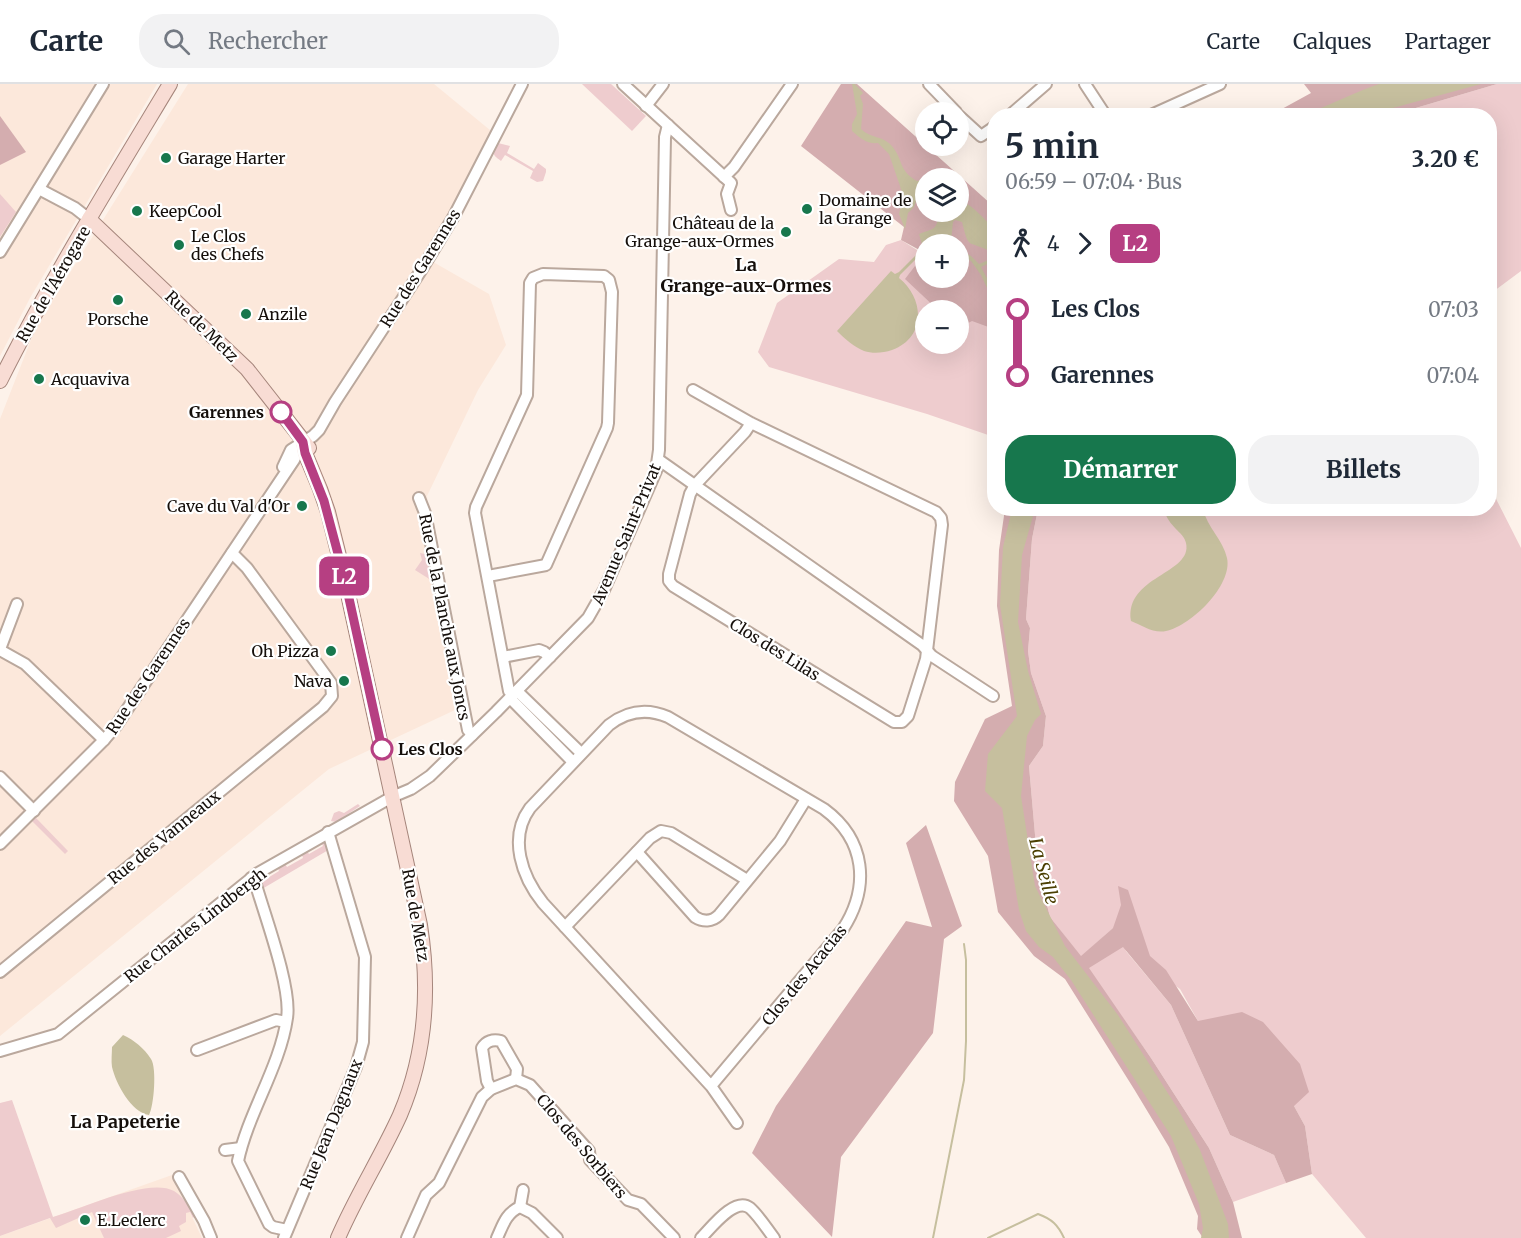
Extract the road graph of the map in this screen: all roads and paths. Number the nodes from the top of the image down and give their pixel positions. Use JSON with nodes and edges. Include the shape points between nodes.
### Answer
{"nodes":[{"id":1,"x":103,"y":84,"type":"edge"},
{"id":2,"x":170,"y":84,"type":"edge"},
{"id":3,"x":522,"y":84,"type":"edge"},
{"id":4,"x":623,"y":84,"type":"edge"},
{"id":5,"x":663,"y":84,"type":"edge"},
{"id":6,"x":792,"y":84,"type":"edge"},
{"id":7,"x":929,"y":84,"type":"edge"},
{"id":8,"x":1046,"y":84,"type":"edge"},
{"id":9,"x":1085,"y":84,"type":"edge"},
{"id":10,"x":1220,"y":84,"type":"edge"},
{"id":11,"x":946,"y":102,"type":"edge"},
{"id":12,"x":646,"y":106,"type":"junction"},
{"id":13,"x":1018,"y":108,"type":"edge"},
{"id":14,"x":1101,"y":108,"type":"edge"},
{"id":15,"x":1167,"y":108,"type":"edge"},
{"id":16,"x":969,"y":125,"type":"edge"},
{"id":17,"x":672,"y":129,"type":"junction"},
{"id":18,"x":987,"y":132,"type":"edge"},
{"id":19,"x":724,"y":177,"type":"junction"},
{"id":20,"x":39,"y":189,"type":"junction"},
{"id":21,"x":731,"y":210,"type":"dead end"},
{"id":22,"x":89,"y":219,"type":"junction"},
{"id":23,"x":0,"y":252,"type":"edge"},
{"id":24,"x":0,"y":381,"type":"edge"},
{"id":25,"x":693,"y":390,"type":"dead end"},
{"id":26,"x":751,"y":423,"type":"junction"},
{"id":27,"x":303,"y":442,"type":"junction"},
{"id":28,"x":659,"y":460,"type":"junction"},
{"id":29,"x":695,"y":485,"type":"junction"},
{"id":30,"x":419,"y":498,"type":"dead end"},
{"id":31,"x":232,"y":553,"type":"junction"},
{"id":32,"x":488,"y":576,"type":"junction"},
{"id":33,"x":16,"y":604,"type":"dead end"},
{"id":34,"x":0,"y":649,"type":"edge"},
{"id":35,"x":927,"y":650,"type":"junction"},
{"id":36,"x":503,"y":657,"type":"junction"},
{"id":37,"x":550,"y":657,"type":"junction"},
{"id":38,"x":513,"y":695,"type":"junction"},
{"id":39,"x":993,"y":696,"type":"dead end"},
{"id":40,"x":472,"y":735,"type":"junction"},
{"id":41,"x":104,"y":740,"type":"junction"},
{"id":42,"x":582,"y":753,"type":"junction"},
{"id":43,"x":573,"y":762,"type":"junction"},
{"id":44,"x":0,"y":777,"type":"edge"},
{"id":45,"x":392,"y":797,"type":"junction"},
{"id":46,"x":806,"y":800,"type":"junction"},
{"id":47,"x":34,"y":811,"type":"junction"},
{"id":48,"x":328,"y":832,"type":"junction"},
{"id":49,"x":0,"y":844,"type":"edge"},
{"id":50,"x":637,"y":852,"type":"junction"},
{"id":51,"x":251,"y":878,"type":"junction"},
{"id":52,"x":747,"y":880,"type":"junction"},
{"id":53,"x":565,"y":927,"type":"junction"},
{"id":54,"x":0,"y":972,"type":"edge"},
{"id":55,"x":286,"y":1022,"type":"junction"},
{"id":56,"x":197,"y":1050,"type":"dead end"},
{"id":57,"x":0,"y":1051,"type":"edge"},
{"id":58,"x":516,"y":1079,"type":"junction"},
{"id":59,"x":711,"y":1086,"type":"junction"},
{"id":60,"x":491,"y":1089,"type":"junction"},
{"id":61,"x":737,"y":1123,"type":"dead end"},
{"id":62,"x":241,"y":1148,"type":"junction"},
{"id":63,"x":225,"y":1150,"type":"dead end"},
{"id":64,"x":179,"y":1177,"type":"dead end"},
{"id":65,"x":523,"y":1190,"type":"dead end"},
{"id":66,"x":520,"y":1207,"type":"junction"},
{"id":67,"x":286,"y":1234,"type":"edge"},
{"id":68,"x":212,"y":1238,"type":"edge"},
{"id":69,"x":338,"y":1238,"type":"edge"},
{"id":70,"x":407,"y":1238,"type":"edge"},
{"id":71,"x":497,"y":1238,"type":"edge"},
{"id":72,"x":557,"y":1238,"type":"edge"},
{"id":73,"x":674,"y":1238,"type":"edge"},
{"id":74,"x":701,"y":1238,"type":"edge"},
{"id":75,"x":774,"y":1238,"type":"edge"}],
"edges":[{"from":1,"to":20,"type":"street"},
{"from":2,"to":22,"type":"main road","name":"Rue de l'Aérogare"},
{"from":3,"to":27,"type":"street","name":"Rue des Garennes","via":[[436,246],[319,430]]},
{"from":4,"to":12,"type":"street"},
{"from":5,"to":12,"type":"street"},
{"from":6,"to":19,"type":"street"},
{"from":7,"to":11,"type":"street"},
{"from":8,"to":13,"type":"street"},
{"from":9,"to":14,"type":"street"},
{"from":10,"to":15,"type":"street"},
{"from":12,"to":17,"type":"street"},
{"from":16,"to":18,"type":"street","via":[[981,136]]},
{"from":17,"to":19,"type":"street"},
{"from":17,"to":28,"type":"street","name":"Avenue Saint-Privat","via":[[666,144]]},
{"from":19,"to":21,"type":"street","via":[[730,183],[727,194]]},
{"from":20,"to":22,"type":"street"},
{"from":20,"to":23,"type":"street"},
{"from":22,"to":24,"type":"main road","name":"Rue de l'Aérogare"},
{"from":22,"to":27,"type":"main road","name":"Rue de Metz","via":[[247,369]]},
{"from":25,"to":26,"type":"street","name":"Clos des Lilas"},
{"from":26,"to":29,"type":"street","name":"Clos des Lilas"},
{"from":26,"to":35,"type":"street","name":"Clos des Lilas","via":[[939,515],[942,525]]},
{"from":27,"to":31,"type":"street","name":"Rue des Garennes","via":[[291,450],[271,492]]},
{"from":27,"to":45,"type":"main road","name":"Rue de Metz","via":[[345,580]]},
{"from":28,"to":29,"type":"street"},
{"from":28,"to":37,"type":"street","name":"Avenue Saint-Privat","via":[[599,600],[581,627]]},
{"from":29,"to":35,"type":"street"},
{"from":29,"to":35,"type":"street","name":"Clos des Lilas","via":[[669,574],[674,586],[894,722],[902,722],[908,716]]},
{"from":30,"to":40,"type":"street","name":"Rue de la Planche aux Joncs"},
{"from":31,"to":41,"type":"street","name":"Rue des Garennes"},
{"from":31,"to":54,"type":"street","name":"Rue des Vanneaux","via":[[248,568],[331,683],[332,694]]},
{"from":32,"to":32,"type":"street","via":[[475,513],[526,395],[530,283],[543,274],[607,272],[612,292],[607,428],[546,565]]},
{"from":32,"to":36,"type":"street"},
{"from":33,"to":34,"type":"street","name":"Rue des Garennes"},
{"from":34,"to":41,"type":"street","name":"Rue des Garennes","via":[[25,664]]},
{"from":35,"to":39,"type":"street"},
{"from":36,"to":37,"type":"street","via":[[540,651]]},
{"from":36,"to":38,"type":"street"},
{"from":37,"to":38,"type":"street","name":"Avenue Saint-Privat"},
{"from":38,"to":40,"type":"street","name":"Avenue Saint-Privat"},
{"from":38,"to":42,"type":"street"},
{"from":38,"to":43,"type":"street"},
{"from":40,"to":45,"type":"street","name":"Avenue Saint-Privat","via":[[430,776]]},
{"from":41,"to":47,"type":"street","name":"Rue des Garennes"},
{"from":42,"to":43,"type":"street","name":"Clos des Acacias"},
{"from":42,"to":46,"type":"street","name":"Clos des Acacias","via":[[616,720],[633,712],[653,712],[668,717]]},
{"from":43,"to":53,"type":"street","name":"Clos des Acacias","via":[[525,815],[518,841],[533,890]]},
{"from":44,"to":47,"type":"street"},
{"from":45,"to":48,"type":"street","name":"Rue Charles Lindbergh"},
{"from":45,"to":69,"type":"main road","name":"Rue de Metz","via":[[424,949],[422,1036],[400,1114]]},
{"from":46,"to":52,"type":"street","via":[[780,841]]},
{"from":46,"to":59,"type":"street","name":"Clos des Acacias","via":[[832,815],[850,838],[860,866],[856,904],[843,929]]},
{"from":47,"to":49,"type":"street","name":"Rue des Garennes"},
{"from":48,"to":51,"type":"street","name":"Rue Charles Lindbergh"},
{"from":48,"to":67,"type":"street","name":"Rue Jean Dagnaux","via":[[365,957],[363,1042],[357,1067]]},
{"from":50,"to":52,"type":"street","via":[[654,834],[664,831]]},
{"from":50,"to":52,"type":"street","via":[[701,920],[719,915]]},
{"from":50,"to":53,"type":"street"},
{"from":51,"to":55,"type":"street","via":[[285,985]]},
{"from":51,"to":57,"type":"street","name":"Rue Charles Lindbergh","via":[[58,1034]]},
{"from":53,"to":59,"type":"street","name":"Clos des Acacias"},
{"from":55,"to":56,"type":"street","via":[[276,1020]]},
{"from":55,"to":62,"type":"street"},
{"from":58,"to":60,"type":"street"},
{"from":58,"to":60,"type":"street","via":[[517,1069],[501,1041],[485,1043],[482,1048]]},
{"from":58,"to":73,"type":"street","name":"Clos des Sorbiers","via":[[526,1082],[628,1200],[641,1204]]},
{"from":59,"to":61,"type":"street","name":"Clos des Acacias"},
{"from":60,"to":70,"type":"street","via":[[480,1101],[439,1183],[426,1195]]},
{"from":62,"to":63,"type":"street"},
{"from":62,"to":67,"type":"street","via":[[239,1166],[269,1224]]},
{"from":64,"to":68,"type":"street"},
{"from":65,"to":66,"type":"street"},
{"from":66,"to":71,"type":"street","via":[[507,1216]]},
{"from":66,"to":72,"type":"street","via":[[532,1213]]},
{"from":74,"to":75,"type":"street","via":[[732,1207],[741,1205],[750,1208]]}]}
